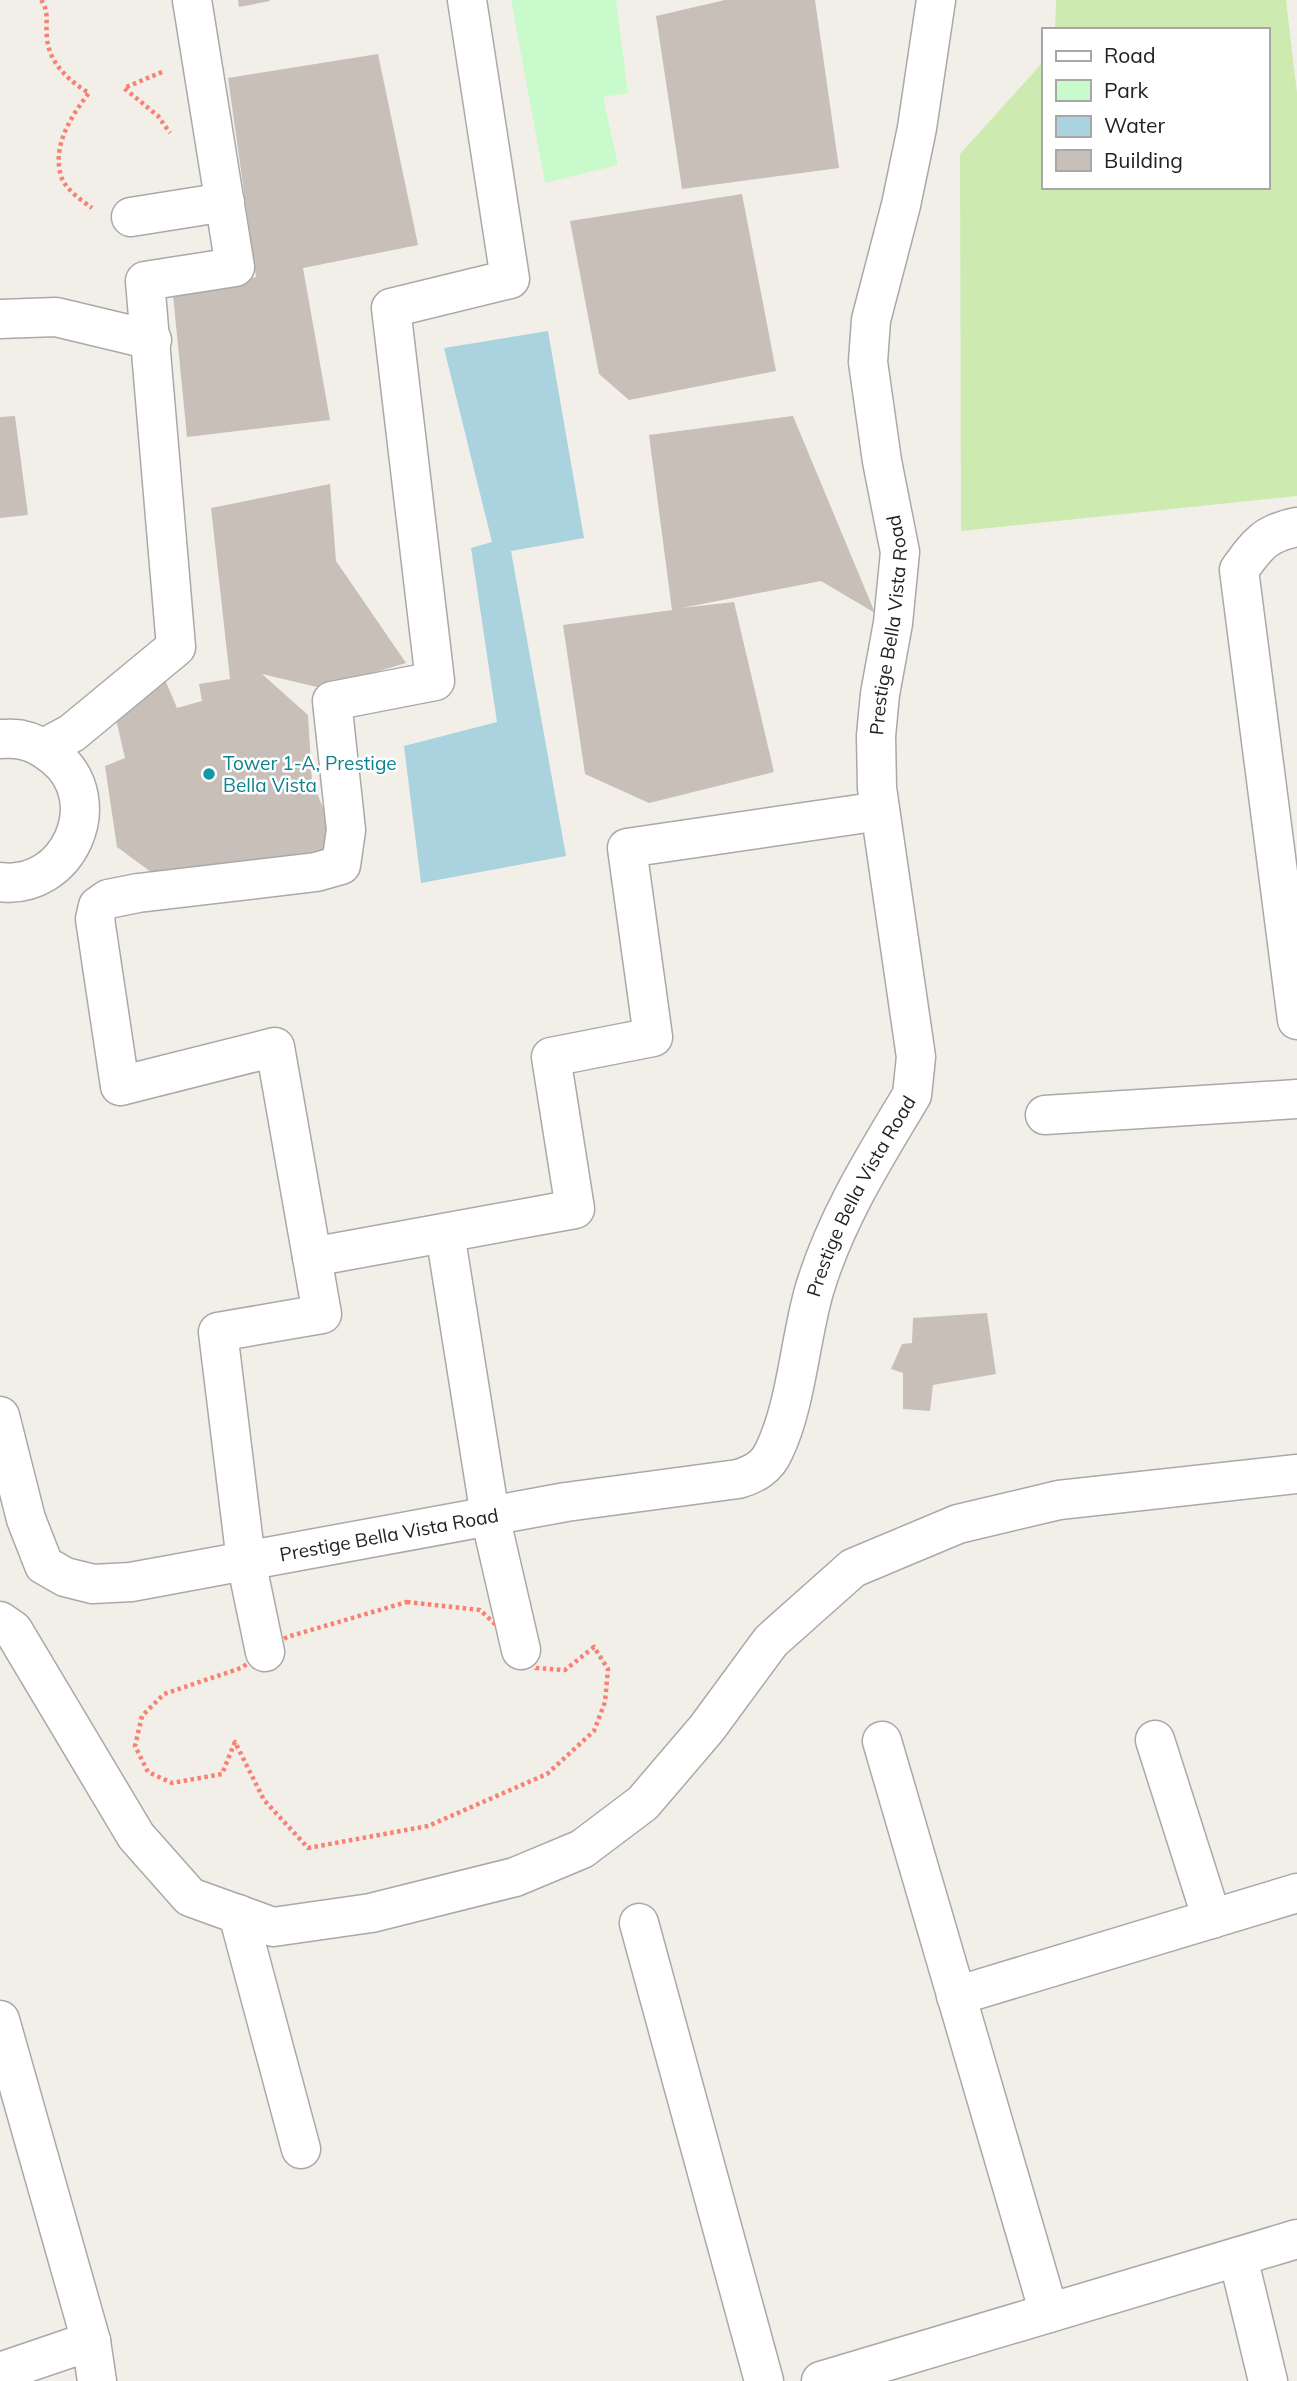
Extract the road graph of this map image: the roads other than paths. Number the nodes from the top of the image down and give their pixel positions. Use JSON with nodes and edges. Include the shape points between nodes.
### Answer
{"nodes":[{"id":1,"x":192,"y":0,"type":"edge"},
{"id":2,"x":467,"y":0,"type":"edge"},
{"id":3,"x":936,"y":0,"type":"edge"},
{"id":4,"x":225,"y":202,"type":"junction"},
{"id":5,"x":131,"y":217,"type":"road end"},
{"id":6,"x":0,"y":319,"type":"edge"},
{"id":7,"x":152,"y":340,"type":"junction"},
{"id":8,"x":1297,"y":527,"type":"edge"},
{"id":9,"x":0,"y":739,"type":"edge"},
{"id":10,"x":44,"y":748,"type":"junction"},
{"id":11,"x":880,"y":811,"type":"junction"},
{"id":12,"x":55,"y":866,"type":"junction"},
{"id":13,"x":0,"y":882,"type":"edge"},
{"id":14,"x":98,"y":906,"type":"junction"},
{"id":15,"x":1297,"y":1020,"type":"edge"},
{"id":16,"x":1297,"y":1100,"type":"edge"},
{"id":17,"x":1045,"y":1115,"type":"dead end"},
{"id":18,"x":445,"y":1233,"type":"junction"},
{"id":19,"x":312,"y":1257,"type":"junction"},
{"id":20,"x":0,"y":1416,"type":"edge"},
{"id":21,"x":1297,"y":1474,"type":"edge"},
{"id":22,"x":490,"y":1516,"type":"junction"},
{"id":23,"x":246,"y":1561,"type":"junction"},
{"id":24,"x":0,"y":1621,"type":"edge"},
{"id":25,"x":521,"y":1650,"type":"road end"},
{"id":26,"x":265,"y":1652,"type":"road end"},
{"id":27,"x":1155,"y":1740,"type":"dead end"},
{"id":28,"x":882,"y":1741,"type":"dead end"},
{"id":29,"x":1297,"y":1893,"type":"edge"},
{"id":30,"x":238,"y":1914,"type":"junction"},
{"id":31,"x":1212,"y":1919,"type":"junction"},
{"id":32,"x":639,"y":1923,"type":"dead end"},
{"id":33,"x":956,"y":1996,"type":"junction"},
{"id":34,"x":0,"y":2020,"type":"edge"},
{"id":35,"x":301,"y":2149,"type":"dead end"},
{"id":36,"x":1297,"y":2239,"type":"edge"},
{"id":37,"x":1238,"y":2257,"type":"junction"},
{"id":38,"x":1049,"y":2313,"type":"junction"},
{"id":39,"x":91,"y":2340,"type":"junction"},
{"id":40,"x":0,"y":2372,"type":"edge"},
{"id":41,"x":97,"y":2381,"type":"edge"},
{"id":42,"x":764,"y":2381,"type":"edge"},
{"id":43,"x":821,"y":2381,"type":"edge"},
{"id":44,"x":1268,"y":2381,"type":"edge"}],
"edges":[{"from":1,"to":4,"type":"street"},
{"from":2,"to":14,"type":"street","via":[[510,279],[391,308],[435,681],[332,701],[346,830],[341,865],[316,873],[138,893],[108,899]]},
{"from":3,"to":11,"type":"street","name":"Prestige Bella Vista Road","via":[[917,128],[871,320],[867,362],[900,552],[876,736]]},
{"from":4,"to":5,"type":"street"},
{"from":4,"to":7,"type":"street","via":[[234,267],[145,281]]},
{"from":6,"to":7,"type":"street","via":[[56,317]]},
{"from":7,"to":10,"type":"street","via":[[176,647],[72,733]]},
{"from":8,"to":15,"type":"street","via":[[1259,543],[1239,570]]},
{"from":9,"to":10,"type":"street","via":[[23,740]]},
{"from":10,"to":12,"type":"street","via":[[62,762],[74,781],[80,804],[79,827]]},
{"from":11,"to":18,"type":"street","via":[[627,848],[653,1037],[551,1057],[575,1209]]},
{"from":11,"to":22,"type":"street","name":"Prestige Bella Vista Road","via":[[916,1057],[915,1083],[831,1243],[814,1292],[776,1449],[765,1466],[738,1479]]},
{"from":12,"to":13,"type":"street","via":[[35,878]]},
{"from":12,"to":14,"type":"street"},
{"from":14,"to":19,"type":"street","via":[[95,919],[120,1086],[275,1047]]},
{"from":16,"to":17,"type":"street"},
{"from":18,"to":19,"type":"street"},
{"from":18,"to":22,"type":"street"},
{"from":19,"to":23,"type":"street","via":[[322,1314],[218,1332]]},
{"from":20,"to":23,"type":"street","name":"Prestige Bella Vista Road","via":[[26,1519],[44,1564],[65,1577],[93,1584],[131,1581]]},
{"from":21,"to":30,"type":"street","via":[[1059,1500],[958,1524],[853,1568],[771,1640],[707,1728],[643,1802],[582,1849],[516,1877],[371,1913],[273,1927]]},
{"from":22,"to":23,"type":"street","name":"Prestige Bella Vista Road"},
{"from":22,"to":25,"type":"street"},
{"from":23,"to":26,"type":"street"},
{"from":24,"to":30,"type":"street","via":[[13,1630],[136,1836],[190,1897]]},
{"from":27,"to":31,"type":"street"},
{"from":28,"to":33,"type":"street"},
{"from":29,"to":31,"type":"street"},
{"from":30,"to":35,"type":"street"},
{"from":31,"to":33,"type":"street"},
{"from":32,"to":42,"type":"street"},
{"from":33,"to":38,"type":"street"},
{"from":34,"to":39,"type":"street"},
{"from":36,"to":37,"type":"street"},
{"from":37,"to":38,"type":"street"},
{"from":37,"to":44,"type":"street"},
{"from":38,"to":43,"type":"street"},
{"from":39,"to":40,"type":"street"},
{"from":39,"to":41,"type":"street"}]}
